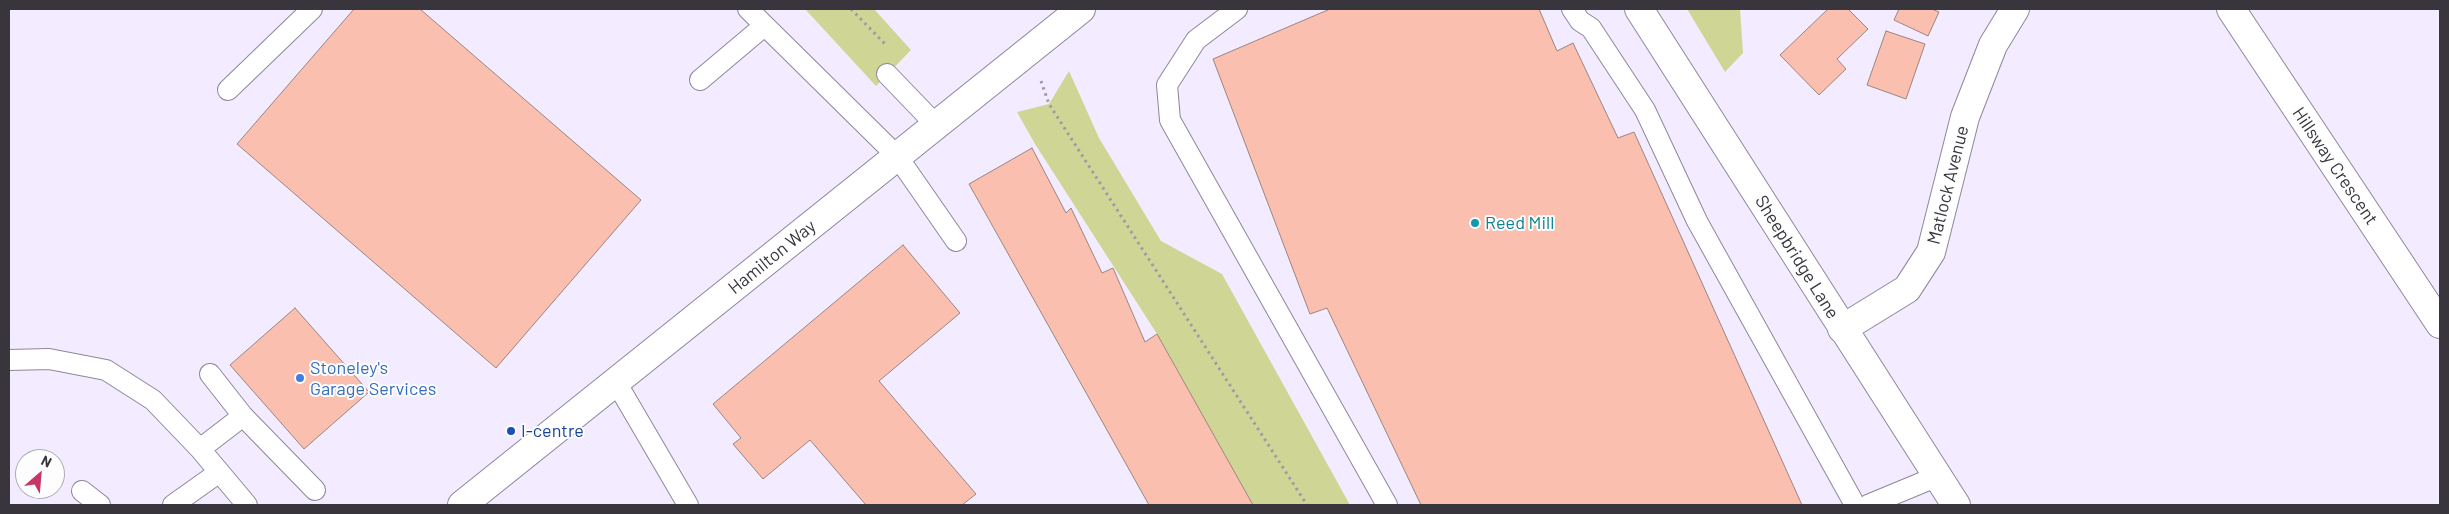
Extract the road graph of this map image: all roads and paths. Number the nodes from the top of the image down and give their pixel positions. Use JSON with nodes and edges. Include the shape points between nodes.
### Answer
{"nodes":[{"id":1,"x":312,"y":9,"type":"edge"},
{"id":2,"x":748,"y":9,"type":"edge"},
{"id":3,"x":1081,"y":9,"type":"edge"},
{"id":4,"x":1237,"y":9,"type":"edge"},
{"id":5,"x":1572,"y":9,"type":"edge"},
{"id":6,"x":1639,"y":9,"type":"edge"},
{"id":7,"x":2015,"y":9,"type":"edge"},
{"id":8,"x":2231,"y":9,"type":"edge"},
{"id":9,"x":764,"y":26,"type":"junction"},
{"id":10,"x":1031,"y":49,"type":"junction"},
{"id":11,"x":887,"y":74,"type":"dead end"},
{"id":12,"x":700,"y":80,"type":"dead end"},
{"id":13,"x":228,"y":90,"type":"dead end"},
{"id":14,"x":936,"y":125,"type":"junction"},
{"id":15,"x":897,"y":156,"type":"junction"},
{"id":16,"x":956,"y":241,"type":"dead end"},
{"id":17,"x":2440,"y":324,"type":"edge"},
{"id":18,"x":1842,"y":329,"type":"junction"},
{"id":19,"x":9,"y":360,"type":"edge"},
{"id":20,"x":210,"y":374,"type":"dead end"},
{"id":21,"x":616,"y":382,"type":"junction"},
{"id":22,"x":243,"y":416,"type":"junction"},
{"id":23,"x":200,"y":449,"type":"junction"},
{"id":24,"x":218,"y":473,"type":"junction"},
{"id":25,"x":1938,"y":476,"type":"junction"},
{"id":26,"x":315,"y":490,"type":"dead end"},
{"id":27,"x":82,"y":491,"type":"dead end"},
{"id":28,"x":100,"y":505,"type":"edge"},
{"id":29,"x":173,"y":505,"type":"edge"},
{"id":30,"x":248,"y":505,"type":"edge"},
{"id":31,"x":462,"y":505,"type":"edge"},
{"id":32,"x":688,"y":505,"type":"edge"},
{"id":33,"x":1307,"y":505,"type":"edge"},
{"id":34,"x":1387,"y":505,"type":"edge"},
{"id":35,"x":1855,"y":505,"type":"edge"},
{"id":36,"x":1868,"y":505,"type":"edge"},
{"id":37,"x":1956,"y":505,"type":"edge"}],
"edges":[{"from":1,"to":13,"type":"lane"},
{"from":2,"to":9,"type":"lane"},
{"from":3,"to":10,"type":"street","name":"Hamilton Way"},
{"from":4,"to":34,"type":"lane","via":[[1196,40],[1167,85],[1170,120]]},
{"from":5,"to":35,"type":"lane","via":[[1580,21],[1591,28],[1645,110],[1697,220]]},
{"from":6,"to":18,"type":"street","name":"Sheepbridge Lane"},
{"from":7,"to":18,"type":"street","name":"Matlock Avenue","via":[[1993,45],[1965,116],[1931,252],[1907,289]]},
{"from":8,"to":17,"type":"street","name":"Hillsway Crescent"},
{"from":9,"to":12,"type":"lane"},
{"from":9,"to":15,"type":"lane"},
{"from":10,"to":14,"type":"street","name":"Hamilton Way"},
{"from":10,"to":33,"type":"path","via":[[1050,104]]},
{"from":11,"to":14,"type":"lane"},
{"from":14,"to":15,"type":"street","name":"Hamilton Way"},
{"from":15,"to":16,"type":"lane"},
{"from":15,"to":21,"type":"street","name":"Hamilton Way"},
{"from":18,"to":25,"type":"street","name":"Sheepbridge Lane"},
{"from":19,"to":23,"type":"lane","via":[[49,359],[106,370],[153,400]]},
{"from":20,"to":22,"type":"lane"},
{"from":21,"to":31,"type":"street","name":"Hamilton Way"},
{"from":21,"to":32,"type":"lane"},
{"from":22,"to":23,"type":"lane"},
{"from":22,"to":26,"type":"lane"},
{"from":23,"to":24,"type":"lane"},
{"from":24,"to":29,"type":"lane"},
{"from":24,"to":30,"type":"lane"},
{"from":25,"to":36,"type":"lane"},
{"from":25,"to":37,"type":"street","name":"Sheepbridge Lane"},
{"from":27,"to":28,"type":"lane"}]}
